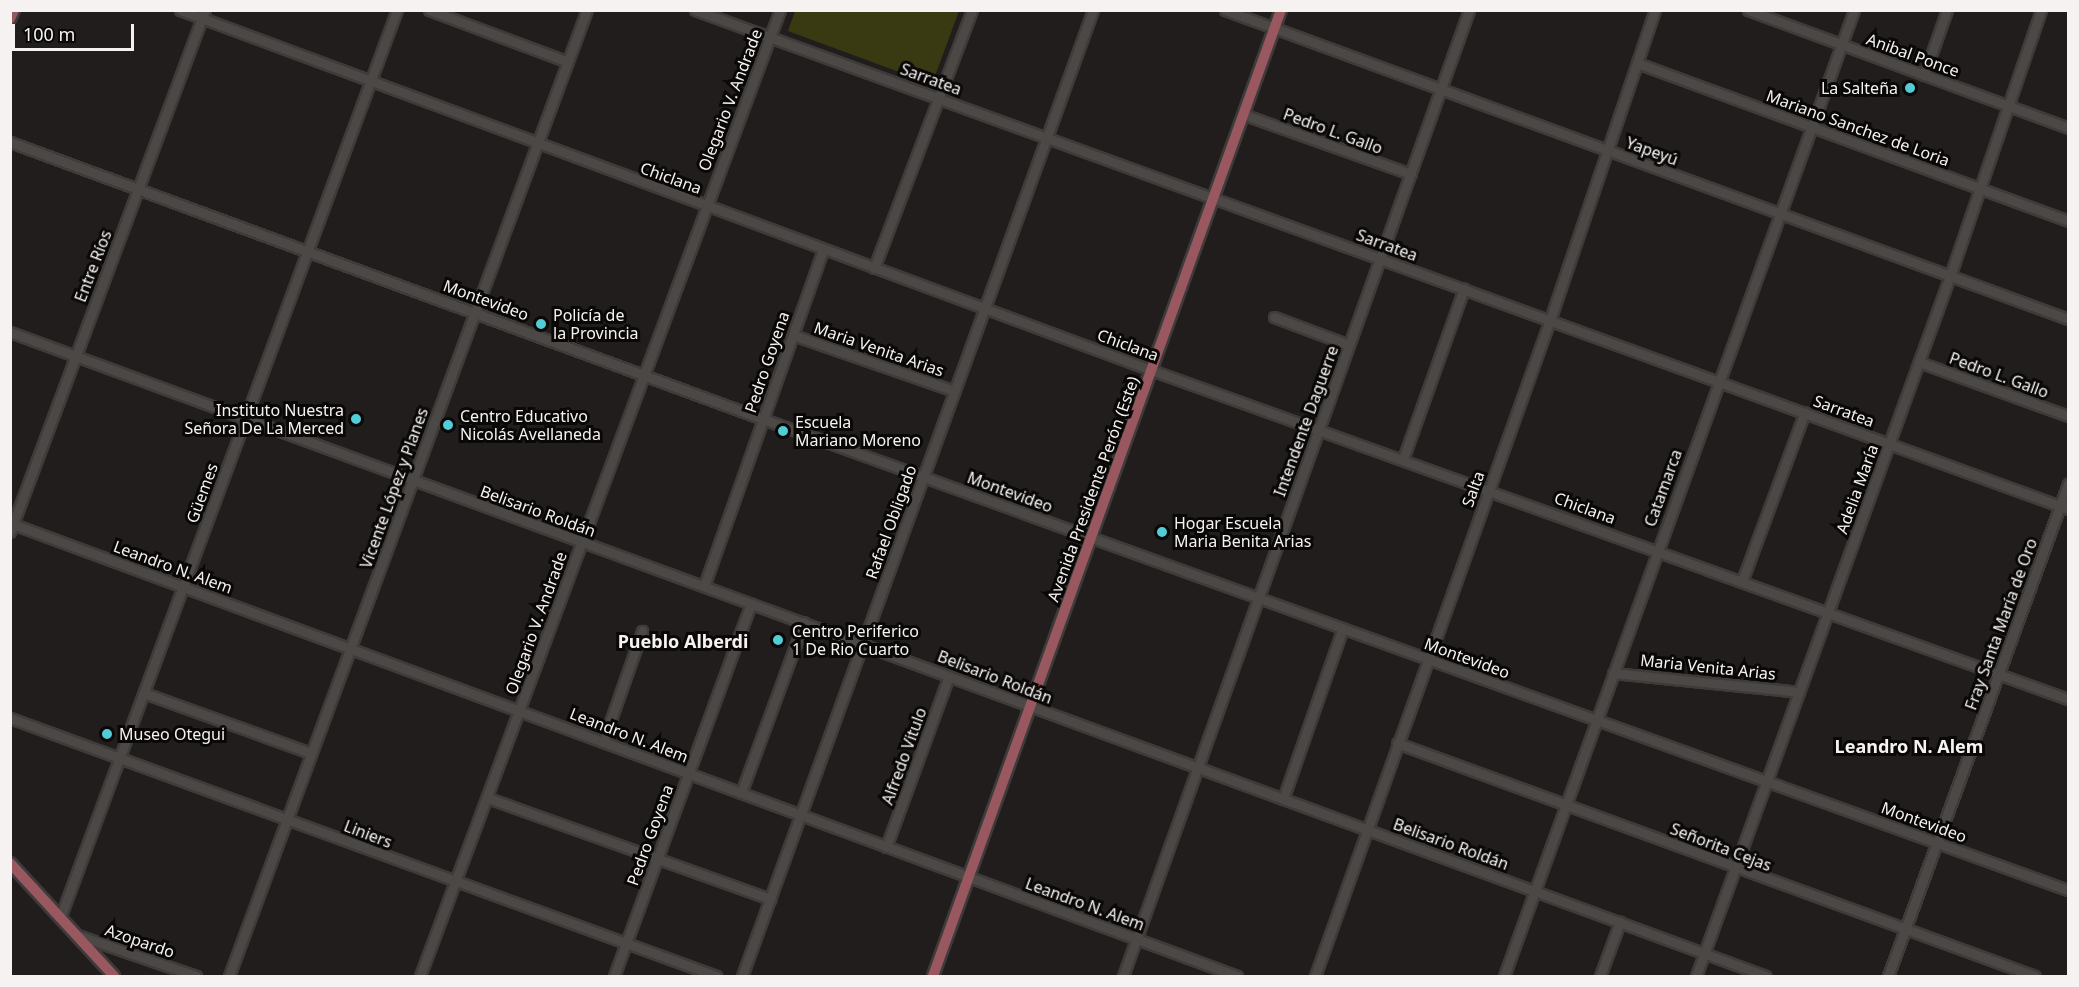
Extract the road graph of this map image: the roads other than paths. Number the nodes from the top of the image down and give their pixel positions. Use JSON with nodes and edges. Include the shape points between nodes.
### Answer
{"nodes":[{"id":1,"x":14,"y":10,"type":"edge"},
{"id":2,"x":180,"y":10,"type":"edge"},
{"id":3,"x":397,"y":10,"type":"edge"},
{"id":4,"x":429,"y":10,"type":"edge"},
{"id":5,"x":587,"y":10,"type":"edge"},
{"id":6,"x":695,"y":10,"type":"edge"},
{"id":7,"x":780,"y":10,"type":"edge"},
{"id":8,"x":972,"y":10,"type":"edge"},
{"id":9,"x":1093,"y":10,"type":"edge"},
{"id":10,"x":1224,"y":10,"type":"edge"},
{"id":11,"x":1281,"y":10,"type":"edge"},
{"id":12,"x":1469,"y":10,"type":"edge"},
{"id":13,"x":1655,"y":10,"type":"edge"},
{"id":14,"x":1854,"y":10,"type":"edge"},
{"id":15,"x":1947,"y":10,"type":"edge"},
{"id":16,"x":2041,"y":10,"type":"edge"},
{"id":17,"x":1753,"y":11,"type":"edge"},
{"id":18,"x":203,"y":15,"type":"edge"},
{"id":19,"x":10,"y":19,"type":"edge"},
{"id":20,"x":1275,"y":28,"type":"junction"},
{"id":21,"x":770,"y":38,"type":"junction"},
{"id":22,"x":1841,"y":45,"type":"junction"},
{"id":23,"x":568,"y":62,"type":"junction"},
{"id":24,"x":1637,"y":63,"type":"junction"},
{"id":25,"x":1924,"y":75,"type":"junction"},
{"id":26,"x":370,"y":82,"type":"junction"},
{"id":27,"x":1441,"y":89,"type":"junction"},
{"id":28,"x":940,"y":98,"type":"junction"},
{"id":29,"x":2008,"y":105,"type":"junction"},
{"id":30,"x":1245,"y":115,"type":"junction"},
{"id":31,"x":1812,"y":127,"type":"junction"},
{"id":32,"x":2068,"y":128,"type":"edge"},
{"id":33,"x":1047,"y":138,"type":"junction"},
{"id":34,"x":10,"y":142,"type":"edge"},
{"id":35,"x":537,"y":145,"type":"junction"},
{"id":36,"x":1608,"y":150,"type":"junction"},
{"id":37,"x":1411,"y":174,"type":"junction"},
{"id":38,"x":139,"y":188,"type":"junction"},
{"id":39,"x":1980,"y":189,"type":"junction"},
{"id":40,"x":1215,"y":201,"type":"junction"},
{"id":41,"x":706,"y":207,"type":"junction"},
{"id":42,"x":1780,"y":214,"type":"junction"},
{"id":43,"x":2068,"y":221,"type":"edge"},
{"id":44,"x":823,"y":250,"type":"junction"},
{"id":45,"x":308,"y":252,"type":"junction"},
{"id":46,"x":1380,"y":259,"type":"junction"},
{"id":47,"x":874,"y":268,"type":"junction"},
{"id":48,"x":1950,"y":276,"type":"junction"},
{"id":49,"x":1464,"y":289,"type":"junction"},
{"id":50,"x":985,"y":308,"type":"junction"},
{"id":51,"x":475,"y":312,"type":"junction"},
{"id":52,"x":1274,"y":317,"type":"dead end"},
{"id":53,"x":2068,"y":319,"type":"edge"},
{"id":54,"x":1550,"y":320,"type":"junction"},
{"id":55,"x":10,"y":332,"type":"edge"},
{"id":56,"x":793,"y":335,"type":"junction"},
{"id":57,"x":1349,"y":345,"type":"junction"},
{"id":58,"x":76,"y":356,"type":"junction"},
{"id":59,"x":1919,"y":362,"type":"junction"},
{"id":60,"x":1151,"y":370,"type":"junction"},
{"id":61,"x":643,"y":374,"type":"junction"},
{"id":62,"x":1718,"y":380,"type":"junction"},
{"id":63,"x":954,"y":392,"type":"junction"},
{"id":64,"x":1805,"y":412,"type":"junction"},
{"id":65,"x":2068,"y":416,"type":"edge"},
{"id":66,"x":244,"y":419,"type":"junction"},
{"id":67,"x":763,"y":419,"type":"junction"},
{"id":68,"x":1319,"y":429,"type":"junction"},
{"id":69,"x":1890,"y":444,"type":"junction"},
{"id":70,"x":1403,"y":459,"type":"junction"},
{"id":71,"x":924,"y":477,"type":"junction"},
{"id":72,"x":413,"y":481,"type":"junction"},
{"id":73,"x":2068,"y":484,"type":"edge"},
{"id":74,"x":1489,"y":490,"type":"junction"},
{"id":75,"x":2064,"y":508,"type":"edge"},
{"id":76,"x":12,"y":526,"type":"edge"},
{"id":77,"x":1091,"y":538,"type":"junction"},
{"id":78,"x":581,"y":543,"type":"junction"},
{"id":79,"x":1657,"y":550,"type":"junction"},
{"id":80,"x":1742,"y":581,"type":"junction"},
{"id":81,"x":704,"y":586,"type":"junction"},
{"id":82,"x":183,"y":587,"type":"junction"},
{"id":83,"x":1259,"y":597,"type":"junction"},
{"id":84,"x":751,"y":603,"type":"junction"},
{"id":85,"x":1828,"y":613,"type":"junction"},
{"id":86,"x":804,"y":622,"type":"junction"},
{"id":87,"x":1344,"y":628,"type":"junction"},
{"id":88,"x":642,"y":631,"type":"dead end"},
{"id":89,"x":863,"y":643,"type":"junction"},
{"id":90,"x":350,"y":649,"type":"junction"},
{"id":91,"x":1428,"y":659,"type":"junction"},
{"id":92,"x":1613,"y":673,"type":"junction"},
{"id":93,"x":1999,"y":674,"type":"junction"},
{"id":94,"x":949,"y":676,"type":"junction"},
{"id":95,"x":1799,"y":692,"type":"junction"},
{"id":96,"x":144,"y":693,"type":"junction"},
{"id":97,"x":2068,"y":699,"type":"edge"},
{"id":98,"x":1031,"y":707,"type":"junction"},
{"id":99,"x":519,"y":710,"type":"junction"},
{"id":100,"x":10,"y":718,"type":"edge"},
{"id":101,"x":1595,"y":721,"type":"junction"},
{"id":102,"x":603,"y":742,"type":"junction"},
{"id":103,"x":1397,"y":743,"type":"junction"},
{"id":104,"x":311,"y":753,"type":"junction"},
{"id":105,"x":120,"y":758,"type":"junction"},
{"id":106,"x":1198,"y":767,"type":"junction"},
{"id":107,"x":688,"y":774,"type":"junction"},
{"id":108,"x":1766,"y":782,"type":"junction"},
{"id":109,"x":741,"y":793,"type":"junction"},
{"id":110,"x":488,"y":798,"type":"junction"},
{"id":111,"x":1284,"y":799,"type":"junction"},
{"id":112,"x":1565,"y":804,"type":"junction"},
{"id":113,"x":800,"y":815,"type":"junction"},
{"id":114,"x":287,"y":819,"type":"junction"},
{"id":115,"x":1366,"y":829,"type":"junction"},
{"id":116,"x":1935,"y":842,"type":"junction"},
{"id":117,"x":886,"y":847,"type":"junction"},
{"id":118,"x":657,"y":858,"type":"junction"},
{"id":119,"x":10,"y":863,"type":"edge"},
{"id":120,"x":1736,"y":869,"type":"junction"},
{"id":121,"x":968,"y":877,"type":"junction"},
{"id":122,"x":455,"y":883,"type":"junction"},
{"id":123,"x":2068,"y":890,"type":"edge"},
{"id":124,"x":1534,"y":891,"type":"junction"},
{"id":125,"x":770,"y":899,"type":"junction"},
{"id":126,"x":60,"y":918,"type":"junction"},
{"id":127,"x":1620,"y":922,"type":"junction"},
{"id":128,"x":1905,"y":931,"type":"junction"},
{"id":129,"x":75,"y":934,"type":"junction"},
{"id":130,"x":1136,"y":939,"type":"junction"},
{"id":131,"x":626,"y":945,"type":"junction"},
{"id":132,"x":1704,"y":954,"type":"junction"},
{"id":133,"x":114,"y":976,"type":"edge"},
{"id":134,"x":196,"y":976,"type":"edge"},
{"id":135,"x":229,"y":976,"type":"edge"},
{"id":136,"x":420,"y":976,"type":"edge"},
{"id":137,"x":614,"y":976,"type":"edge"},
{"id":138,"x":716,"y":976,"type":"edge"},
{"id":139,"x":742,"y":976,"type":"edge"},
{"id":140,"x":933,"y":976,"type":"edge"},
{"id":141,"x":1123,"y":976,"type":"edge"},
{"id":142,"x":1237,"y":976,"type":"edge"},
{"id":143,"x":1316,"y":976,"type":"edge"},
{"id":144,"x":1504,"y":976,"type":"edge"},
{"id":145,"x":1600,"y":976,"type":"edge"},
{"id":146,"x":1696,"y":976,"type":"edge"},
{"id":147,"x":1766,"y":976,"type":"edge"},
{"id":148,"x":1888,"y":976,"type":"edge"},
{"id":149,"x":2035,"y":976,"type":"edge"}],
"edges":[{"from":1,"to":19,"type":"main road"},
{"from":2,"to":18,"type":"street","name":"Chiclana"},
{"from":3,"to":26,"type":"street","name":"Güemes"},
{"from":4,"to":23,"type":"street"},
{"from":5,"to":23,"type":"street","name":"Vicente López y Planes"},
{"from":6,"to":21,"type":"street","name":"Sarratea"},
{"from":7,"to":21,"type":"street","name":"Olegario V. Andrade"},
{"from":8,"to":28,"type":"street"},
{"from":9,"to":33,"type":"street","name":"Rafael Obligado"},
{"from":10,"to":20,"type":"street","name":"Yapeyú"},
{"from":11,"to":20,"type":"main road","name":"Avenida Presidente Perón (Este)"},
{"from":12,"to":27,"type":"street","name":"Intendente Daguerre"},
{"from":13,"to":24,"type":"street","name":"Salta"},
{"from":14,"to":22,"type":"street","name":"Catamarca"},
{"from":15,"to":25,"type":"street"},
{"from":16,"to":29,"type":"street","name":"Adelia María"},
{"from":17,"to":22,"type":"street","name":"Anibal Ponce"},
{"from":18,"to":26,"type":"street","name":"Chiclana"},
{"from":18,"to":38,"type":"street","name":"Entre Ríos"},
{"from":20,"to":27,"type":"street","name":"Yapeyú"},
{"from":20,"to":30,"type":"main road","name":"Avenida Presidente Perón (Este)"},
{"from":21,"to":28,"type":"street","name":"Sarratea"},
{"from":21,"to":41,"type":"street","name":"Olegario V. Andrade"},
{"from":22,"to":25,"type":"street","name":"Anibal Ponce"},
{"from":22,"to":31,"type":"street","name":"Catamarca"},
{"from":23,"to":35,"type":"street","name":"Vicente López y Planes"},
{"from":24,"to":31,"type":"street","name":"Mariano Sanchez de Loria"},
{"from":24,"to":36,"type":"street","name":"Salta"},
{"from":25,"to":29,"type":"street","name":"Anibal Ponce"},
{"from":26,"to":35,"type":"street","name":"Chiclana"},
{"from":26,"to":45,"type":"street","name":"Güemes"},
{"from":27,"to":36,"type":"street","name":"Yapeyú"},
{"from":27,"to":37,"type":"street","name":"Intendente Daguerre"},
{"from":28,"to":33,"type":"street","name":"Sarratea"},
{"from":28,"to":47,"type":"street"},
{"from":29,"to":32,"type":"street","name":"Anibal Ponce"},
{"from":29,"to":39,"type":"street","name":"Adelia María"},
{"from":30,"to":37,"type":"street","name":"Pedro L. Gallo"},
{"from":30,"to":40,"type":"main road","name":"Avenida Presidente Perón (Este)"},
{"from":31,"to":39,"type":"street","name":"Mariano Sanchez de Loria"},
{"from":31,"to":42,"type":"street","name":"Catamarca"},
{"from":33,"to":40,"type":"street","name":"Sarratea"},
{"from":33,"to":50,"type":"street","name":"Rafael Obligado"},
{"from":34,"to":38,"type":"street","name":"Montevideo"},
{"from":35,"to":41,"type":"street","name":"Chiclana"},
{"from":35,"to":51,"type":"street","name":"Vicente López y Planes"},
{"from":36,"to":42,"type":"street","name":"Yapeyú"},
{"from":36,"to":54,"type":"street","name":"Salta"},
{"from":37,"to":46,"type":"street","name":"Intendente Daguerre"},
{"from":38,"to":45,"type":"street","name":"Montevideo"},
{"from":38,"to":58,"type":"street","name":"Entre Ríos"},
{"from":39,"to":43,"type":"street","name":"Mariano Sanchez de Loria"},
{"from":39,"to":48,"type":"street","name":"Adelia María"},
{"from":40,"to":46,"type":"street","name":"Sarratea"},
{"from":40,"to":60,"type":"main road","name":"Avenida Presidente Perón (Este)"},
{"from":41,"to":44,"type":"street","name":"Chiclana"},
{"from":41,"to":61,"type":"street","name":"Olegario V. Andrade"},
{"from":42,"to":48,"type":"street","name":"Yapeyú"},
{"from":42,"to":62,"type":"street","name":"Catamarca"},
{"from":44,"to":47,"type":"street","name":"Chiclana"},
{"from":44,"to":56,"type":"street","name":"Pedro Goyena"},
{"from":45,"to":51,"type":"street","name":"Montevideo"},
{"from":45,"to":66,"type":"street","name":"Güemes"},
{"from":46,"to":49,"type":"street","name":"Sarratea"},
{"from":46,"to":57,"type":"street","name":"Intendente Daguerre"},
{"from":47,"to":50,"type":"street","name":"Chiclana"},
{"from":48,"to":53,"type":"street","name":"Yapeyú"},
{"from":48,"to":59,"type":"street","name":"Adelia María"},
{"from":49,"to":54,"type":"street","name":"Sarratea"},
{"from":49,"to":70,"type":"street"},
{"from":50,"to":60,"type":"street","name":"Chiclana"},
{"from":50,"to":63,"type":"street","name":"Rafael Obligado"},
{"from":51,"to":61,"type":"street","name":"Montevideo"},
{"from":51,"to":72,"type":"street","name":"Vicente López y Planes"},
{"from":52,"to":57,"type":"street"},
{"from":54,"to":62,"type":"street","name":"Sarratea"},
{"from":54,"to":74,"type":"street","name":"Salta"},
{"from":55,"to":58,"type":"street","name":"Belisario Roldán"},
{"from":56,"to":63,"type":"street","name":"Maria Venita Arias"},
{"from":56,"to":67,"type":"street","name":"Pedro Goyena"},
{"from":57,"to":68,"type":"street","name":"Intendente Daguerre"},
{"from":58,"to":66,"type":"street","name":"Belisario Roldán"},
{"from":58,"to":76,"type":"street","name":"Entre Ríos"},
{"from":59,"to":65,"type":"street","name":"Pedro L. Gallo"},
{"from":59,"to":69,"type":"street","name":"Adelia María"},
{"from":60,"to":68,"type":"street","name":"Chiclana"},
{"from":60,"to":77,"type":"main road","name":"Avenida Presidente Perón (Este)"},
{"from":61,"to":67,"type":"street","name":"Montevideo"},
{"from":61,"to":78,"type":"street","name":"Olegario V. Andrade"},
{"from":62,"to":64,"type":"street","name":"Sarratea"},
{"from":62,"to":79,"type":"street","name":"Catamarca"},
{"from":63,"to":71,"type":"street","name":"Rafael Obligado"},
{"from":64,"to":69,"type":"street","name":"Sarratea"},
{"from":64,"to":80,"type":"street"},
{"from":66,"to":72,"type":"street","name":"Belisario Roldán"},
{"from":66,"to":82,"type":"street","name":"Güemes"},
{"from":67,"to":71,"type":"street","name":"Montevideo"},
{"from":67,"to":81,"type":"street","name":"Pedro Goyena"},
{"from":68,"to":70,"type":"street","name":"Chiclana"},
{"from":68,"to":83,"type":"street","name":"Intendente Daguerre"},
{"from":69,"to":75,"type":"street","name":"Sarratea"},
{"from":69,"to":85,"type":"street","name":"Adelia María"},
{"from":70,"to":74,"type":"street","name":"Chiclana"},
{"from":71,"to":77,"type":"street","name":"Montevideo"},
{"from":71,"to":89,"type":"street","name":"Rafael Obligado"},
{"from":72,"to":78,"type":"street","name":"Belisario Roldán"},
{"from":72,"to":90,"type":"street","name":"Vicente López y Planes"},
{"from":73,"to":75,"type":"street","name":"Fray Santa María de Oro"},
{"from":74,"to":79,"type":"street","name":"Chiclana"},
{"from":74,"to":91,"type":"street","name":"Salta"},
{"from":75,"to":93,"type":"street","name":"Fray Santa María de Oro"},
{"from":76,"to":82,"type":"street","name":"Leandro N. Alem"},
{"from":77,"to":83,"type":"street","name":"Montevideo"},
{"from":77,"to":98,"type":"main road","name":"Avenida Presidente Perón (Este)"},
{"from":78,"to":81,"type":"street","name":"Belisario Roldán"},
{"from":78,"to":99,"type":"street","name":"Olegario V. Andrade"},
{"from":79,"to":80,"type":"street","name":"Chiclana"},
{"from":79,"to":92,"type":"street","name":"Catamarca"},
{"from":80,"to":85,"type":"street","name":"Chiclana"},
{"from":81,"to":84,"type":"street","name":"Belisario Roldán"},
{"from":82,"to":90,"type":"street","name":"Leandro N. Alem"},
{"from":82,"to":96,"type":"street","name":"Güemes"},
{"from":83,"to":87,"type":"street","name":"Montevideo"},
{"from":83,"to":106,"type":"street","name":"Intendente Daguerre"},
{"from":84,"to":86,"type":"street","name":"Belisario Roldán"},
{"from":84,"to":107,"type":"street","name":"Pedro Goyena"},
{"from":85,"to":93,"type":"street","name":"Chiclana"},
{"from":85,"to":95,"type":"street","name":"Adelia María"},
{"from":86,"to":89,"type":"street","name":"Belisario Roldán"},
{"from":86,"to":109,"type":"street"},
{"from":87,"to":91,"type":"street","name":"Montevideo"},
{"from":87,"to":111,"type":"street"},
{"from":88,"to":102,"type":"street"},
{"from":89,"to":94,"type":"street","name":"Belisario Roldán"},
{"from":89,"to":113,"type":"street","name":"Rafael Obligado"},
{"from":90,"to":99,"type":"street","name":"Leandro N. Alem"},
{"from":90,"to":104,"type":"street","name":"Vicente López y Planes"},
{"from":91,"to":101,"type":"street","name":"Montevideo"},
{"from":91,"to":103,"type":"street","name":"Salta"},
{"from":92,"to":95,"type":"street","name":"Maria Venita Arias"},
{"from":92,"to":101,"type":"street","name":"Catamarca"},
{"from":93,"to":97,"type":"street","name":"Chiclana"},
{"from":93,"to":116,"type":"street","name":"Fray Santa María de Oro"},
{"from":94,"to":98,"type":"street","name":"Belisario Roldán"},
{"from":94,"to":117,"type":"street","name":"Alfredo Vitulo"},
{"from":95,"to":108,"type":"street","name":"Adelia María"},
{"from":96,"to":104,"type":"street"},
{"from":96,"to":105,"type":"street","name":"Güemes"},
{"from":98,"to":106,"type":"street","name":"Belisario Roldán"},
{"from":98,"to":121,"type":"main road","name":"Avenida Presidente Perón (Este)"},
{"from":99,"to":102,"type":"street","name":"Leandro N. Alem"},
{"from":99,"to":110,"type":"street","name":"Olegario V. Andrade"},
{"from":100,"to":105,"type":"street","name":"Liniers"},
{"from":101,"to":108,"type":"street","name":"Montevideo"},
{"from":101,"to":112,"type":"street","name":"Catamarca"},
{"from":102,"to":107,"type":"street","name":"Leandro N. Alem"},
{"from":103,"to":112,"type":"street","name":"Señorita Cejas"},
{"from":103,"to":115,"type":"street","name":"Salta"},
{"from":104,"to":114,"type":"street","name":"Vicente López y Planes"},
{"from":105,"to":114,"type":"street","name":"Liniers"},
{"from":105,"to":126,"type":"street","name":"Güemes"},
{"from":106,"to":111,"type":"street","name":"Belisario Roldán"},
{"from":106,"to":130,"type":"street","name":"Intendente Daguerre"},
{"from":107,"to":109,"type":"street","name":"Leandro N. Alem"},
{"from":107,"to":118,"type":"street","name":"Pedro Goyena"},
{"from":108,"to":116,"type":"street","name":"Montevideo"},
{"from":108,"to":120,"type":"street","name":"Adelia María"},
{"from":109,"to":113,"type":"street","name":"Leandro N. Alem"},
{"from":110,"to":118,"type":"street"},
{"from":110,"to":122,"type":"street","name":"Olegario V. Andrade"},
{"from":111,"to":115,"type":"street","name":"Belisario Roldán"},
{"from":112,"to":120,"type":"street","name":"Señorita Cejas"},
{"from":112,"to":124,"type":"street","name":"Catamarca"},
{"from":113,"to":117,"type":"street","name":"Leandro N. Alem"},
{"from":113,"to":125,"type":"street","name":"Rafael Obligado"},
{"from":114,"to":122,"type":"street","name":"Liniers"},
{"from":114,"to":135,"type":"street","name":"Vicente López y Planes"},
{"from":115,"to":124,"type":"street","name":"Belisario Roldán"},
{"from":115,"to":143,"type":"street","name":"Salta"},
{"from":116,"to":123,"type":"street","name":"Montevideo"},
{"from":116,"to":128,"type":"street","name":"Fray Santa María de Oro"},
{"from":117,"to":121,"type":"street","name":"Leandro N. Alem"},
{"from":118,"to":125,"type":"street"},
{"from":118,"to":131,"type":"street","name":"Pedro Goyena"},
{"from":119,"to":126,"type":"main road"},
{"from":120,"to":128,"type":"street","name":"Señorita Cejas"},
{"from":120,"to":132,"type":"street","name":"Adelia María"},
{"from":121,"to":130,"type":"street","name":"Leandro N. Alem"},
{"from":121,"to":140,"type":"main road","name":"Avenida Presidente Perón (Este)"},
{"from":122,"to":131,"type":"street","name":"Liniers"},
{"from":122,"to":136,"type":"street","name":"Olegario V. Andrade"},
{"from":124,"to":127,"type":"street","name":"Belisario Roldán"},
{"from":124,"to":144,"type":"street","name":"Catamarca"},
{"from":125,"to":139,"type":"street","name":"Rafael Obligado"},
{"from":126,"to":129,"type":"main road"},
{"from":127,"to":132,"type":"street","name":"Belisario Roldán"},
{"from":127,"to":145,"type":"street"},
{"from":128,"to":148,"type":"street","name":"Fray Santa María de Oro"},
{"from":128,"to":149,"type":"street","name":"Señorita Cejas"},
{"from":129,"to":133,"type":"main road"},
{"from":129,"to":134,"type":"street","name":"Azopardo"},
{"from":130,"to":141,"type":"street","name":"Intendente Daguerre"},
{"from":130,"to":142,"type":"street","name":"Leandro N. Alem"},
{"from":131,"to":137,"type":"street","name":"Pedro Goyena"},
{"from":131,"to":138,"type":"street","name":"Liniers"},
{"from":132,"to":146,"type":"street","name":"Adelia María"},
{"from":132,"to":147,"type":"street","name":"Belisario Roldán"}]}
